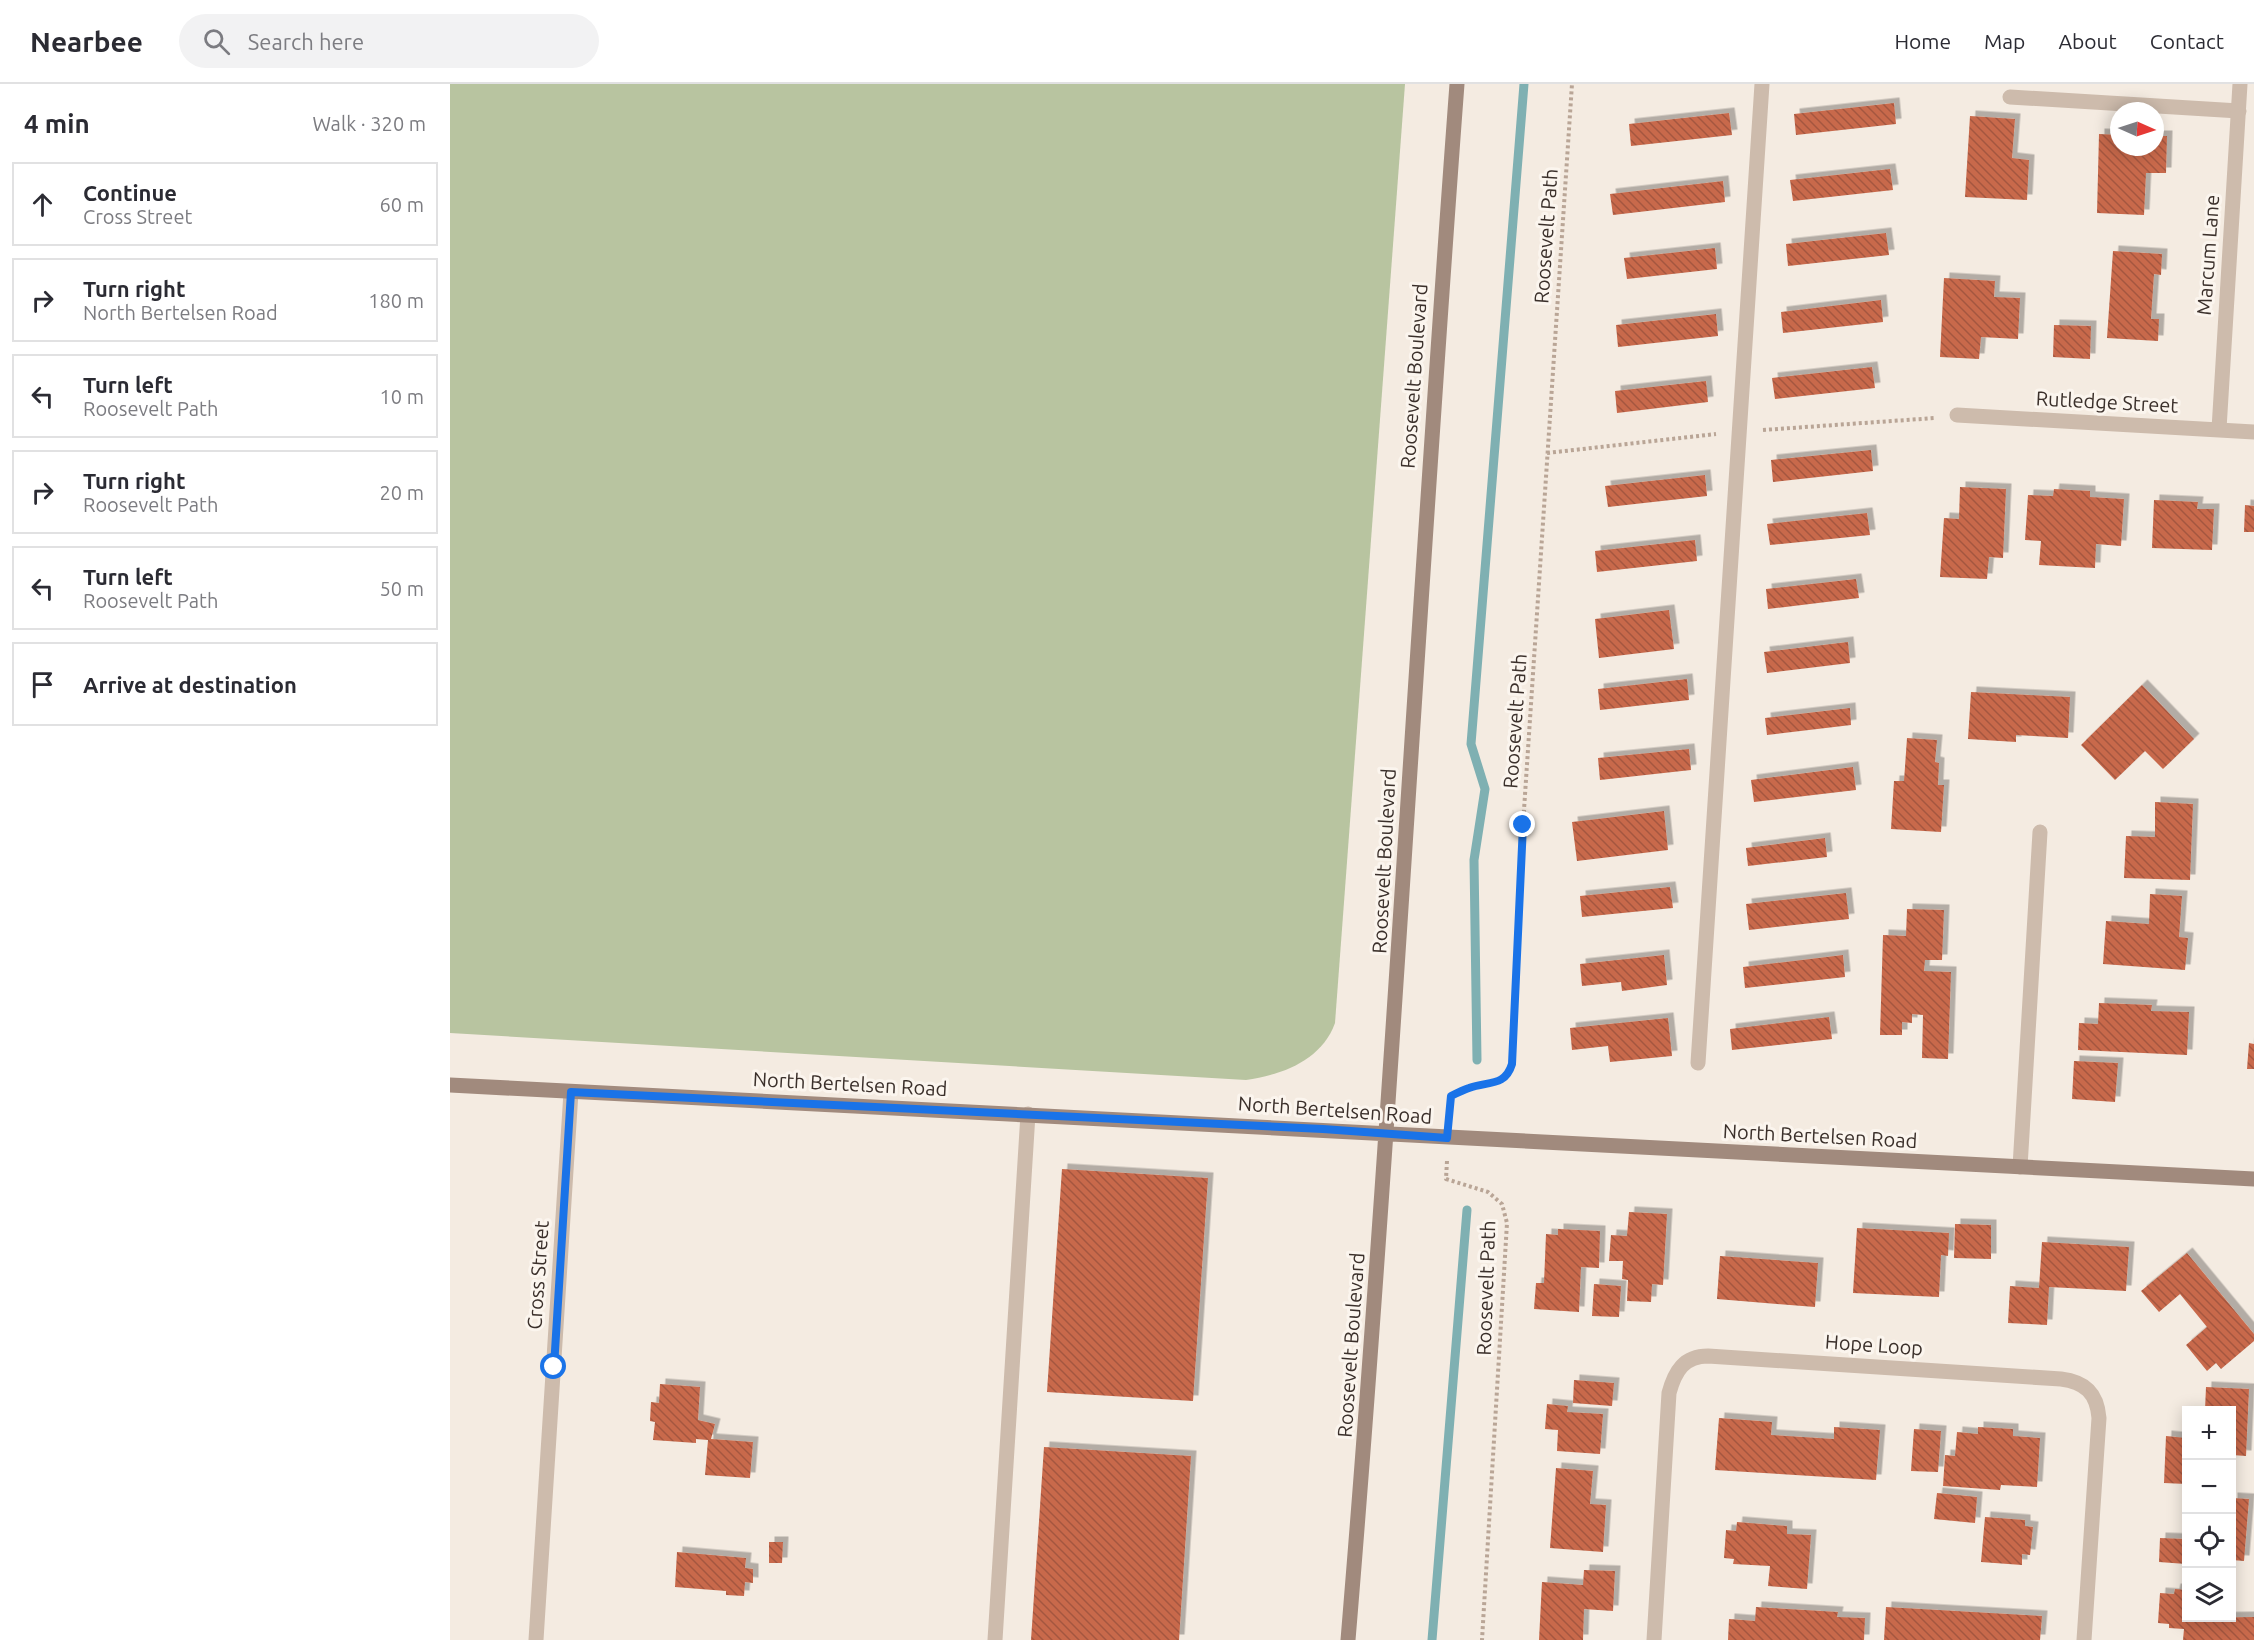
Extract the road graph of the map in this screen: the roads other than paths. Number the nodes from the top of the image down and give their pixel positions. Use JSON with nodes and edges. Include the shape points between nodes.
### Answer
{"nodes":[{"id":1,"x":1456,"y":84,"type":"edge"},
{"id":2,"x":1762,"y":84,"type":"edge"},
{"id":3,"x":2240,"y":84,"type":"edge"},
{"id":4,"x":2010,"y":97,"type":"dead end"},
{"id":5,"x":2239,"y":111,"type":"junction"},
{"id":6,"x":1957,"y":415,"type":"dead end"},
{"id":7,"x":2219,"y":429,"type":"junction"},
{"id":8,"x":2254,"y":432,"type":"edge"},
{"id":9,"x":2040,"y":832,"type":"dead end"},
{"id":10,"x":1698,"y":1063,"type":"dead end"},
{"id":11,"x":450,"y":1084,"type":"edge"},
{"id":12,"x":571,"y":1092,"type":"junction"},
{"id":13,"x":1028,"y":1114,"type":"junction"},
{"id":14,"x":1388,"y":1134,"type":"junction"},
{"id":15,"x":2020,"y":1167,"type":"junction"},
{"id":16,"x":2254,"y":1179,"type":"edge"},
{"id":17,"x":536,"y":1640,"type":"edge"},
{"id":18,"x":995,"y":1640,"type":"edge"},
{"id":19,"x":1348,"y":1640,"type":"edge"},
{"id":20,"x":1654,"y":1640,"type":"edge"},
{"id":21,"x":2084,"y":1640,"type":"edge"}],
"edges":[{"from":1,"to":14,"type":"street","name":"Roosevelt Boulevard","via":[[1424,524]]},
{"from":2,"to":10,"type":"street"},
{"from":3,"to":5,"type":"street","name":"Marcum Lane"},
{"from":4,"to":5,"type":"street"},
{"from":5,"to":7,"type":"street","name":"Marcum Lane"},
{"from":6,"to":7,"type":"street","name":"Rutledge Street"},
{"from":7,"to":8,"type":"street","name":"Rutledge Street"},
{"from":9,"to":15,"type":"street"},
{"from":11,"to":12,"type":"street","name":"North Bertelsen Road"},
{"from":12,"to":13,"type":"street","name":"North Bertelsen Road"},
{"from":12,"to":17,"type":"street","name":"Cross Street"},
{"from":13,"to":14,"type":"street","name":"North Bertelsen Road"},
{"from":13,"to":18,"type":"street"},
{"from":14,"to":15,"type":"street","name":"North Bertelsen Road"},
{"from":14,"to":19,"type":"street","name":"Roosevelt Boulevard"},
{"from":15,"to":16,"type":"street","name":"North Bertelsen Road"},
{"from":20,"to":21,"type":"street","name":"Hope Loop","via":[[1669,1393],[1683,1363],[1702,1356],[2061,1379],[2087,1388],[2096,1400],[2099,1418]]}]}
